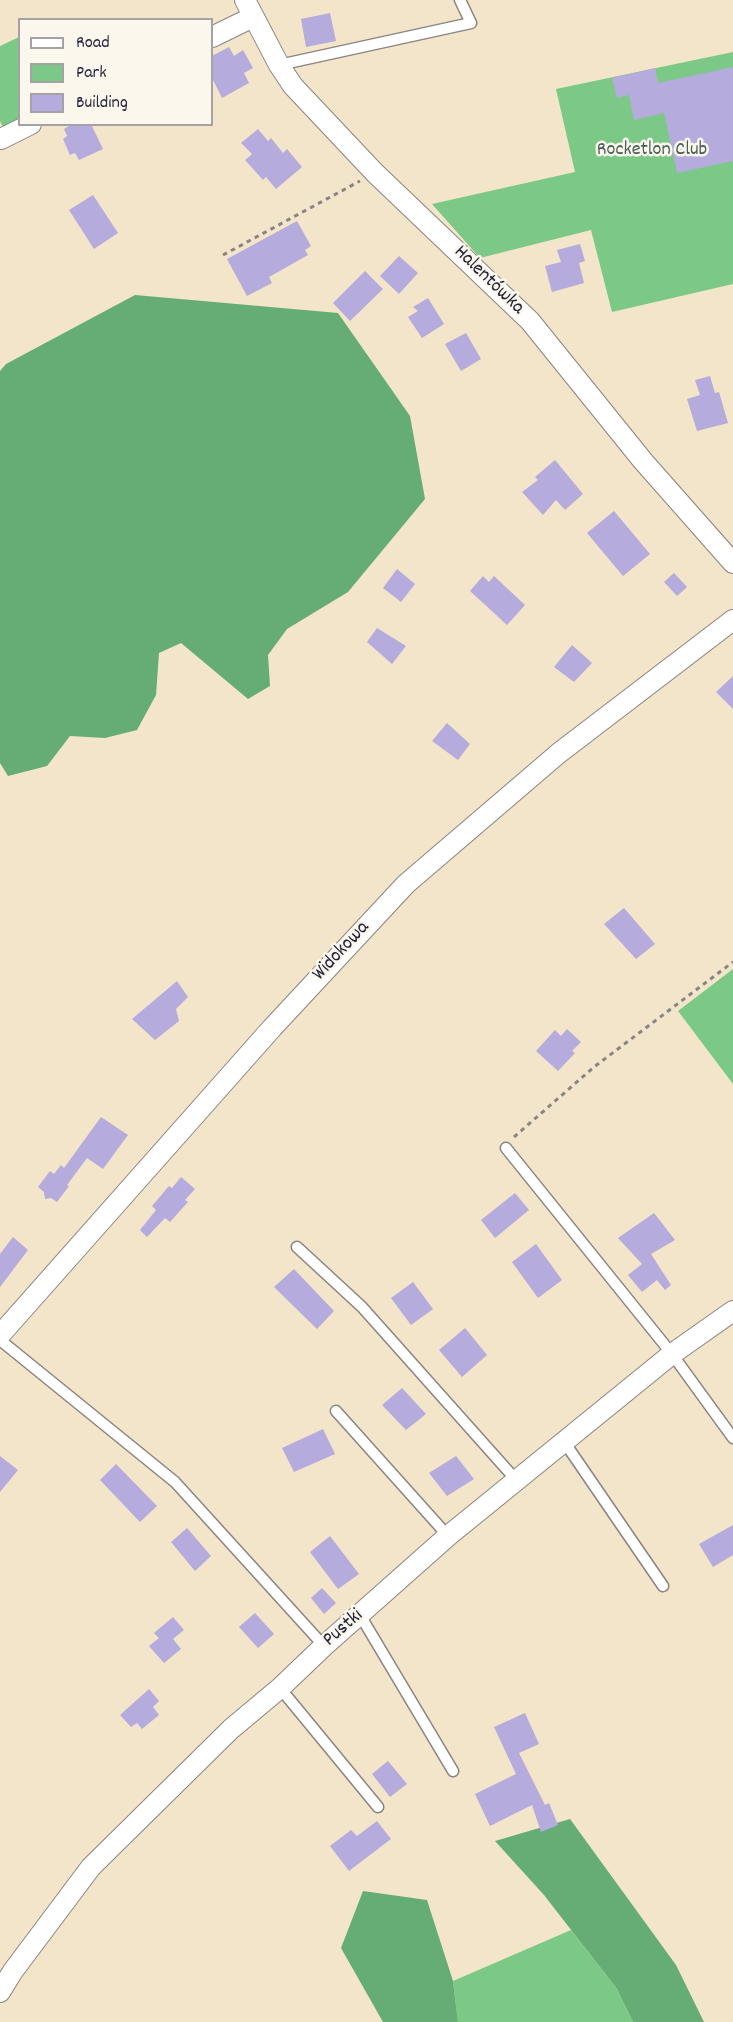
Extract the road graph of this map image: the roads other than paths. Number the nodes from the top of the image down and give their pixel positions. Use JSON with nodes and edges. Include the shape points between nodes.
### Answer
{"nodes":[{"id":1,"x":460,"y":0,"type":"edge"},
{"id":2,"x":249,"y":8,"type":"edge"},
{"id":3,"x":213,"y":36,"type":"edge"},
{"id":4,"x":279,"y":65,"type":"junction"},
{"id":5,"x":27,"y":126,"type":"edge"},
{"id":6,"x":1,"y":139,"type":"edge"},
{"id":7,"x":733,"y":563,"type":"edge"},
{"id":8,"x":733,"y":620,"type":"edge"},
{"id":9,"x":506,"y":1148,"type":"road end"},
{"id":10,"x":297,"y":1247,"type":"dead end"},
{"id":11,"x":733,"y":1311,"type":"edge"},
{"id":12,"x":0,"y":1335,"type":"edge"},
{"id":13,"x":0,"y":1340,"type":"edge"},
{"id":14,"x":672,"y":1354,"type":"junction"},
{"id":15,"x":336,"y":1411,"type":"dead end"},
{"id":16,"x":733,"y":1438,"type":"edge"},
{"id":17,"x":565,"y":1443,"type":"junction"},
{"id":18,"x":517,"y":1481,"type":"junction"},
{"id":19,"x":448,"y":1536,"type":"junction"},
{"id":20,"x":663,"y":1586,"type":"dead end"},
{"id":21,"x":360,"y":1615,"type":"junction"},
{"id":22,"x":324,"y":1646,"type":"junction"},
{"id":23,"x":280,"y":1688,"type":"junction"},
{"id":24,"x":453,"y":1771,"type":"dead end"},
{"id":25,"x":378,"y":1807,"type":"dead end"},
{"id":26,"x":0,"y":1992,"type":"edge"}],
"edges":[{"from":1,"to":4,"type":"lane","via":[[471,23]]},
{"from":2,"to":3,"type":"street"},
{"from":2,"to":4,"type":"street","name":"Halentówka"},
{"from":4,"to":7,"type":"street","name":"Halentówka","via":[[293,86],[375,173],[530,321],[643,461]]},
{"from":5,"to":6,"type":"street"},
{"from":8,"to":12,"type":"street","name":"Widokowa","via":[[559,753],[406,884],[272,1028]]},
{"from":9,"to":14,"type":"lane"},
{"from":10,"to":18,"type":"lane","via":[[362,1306]]},
{"from":11,"to":14,"type":"street","name":"Pustki"},
{"from":13,"to":22,"type":"lane","via":[[175,1482]]},
{"from":14,"to":16,"type":"lane"},
{"from":14,"to":17,"type":"street","name":"Pustki"},
{"from":15,"to":19,"type":"lane"},
{"from":17,"to":18,"type":"street","name":"Pustki"},
{"from":17,"to":20,"type":"lane"},
{"from":18,"to":19,"type":"street","name":"Pustki"},
{"from":19,"to":21,"type":"street","name":"Pustki"},
{"from":21,"to":22,"type":"street","name":"Pustki"},
{"from":21,"to":24,"type":"lane"},
{"from":22,"to":23,"type":"street","name":"Pustki"},
{"from":23,"to":25,"type":"lane"},
{"from":23,"to":26,"type":"street","name":"Pustki","via":[[231,1729],[92,1867]]}]}
